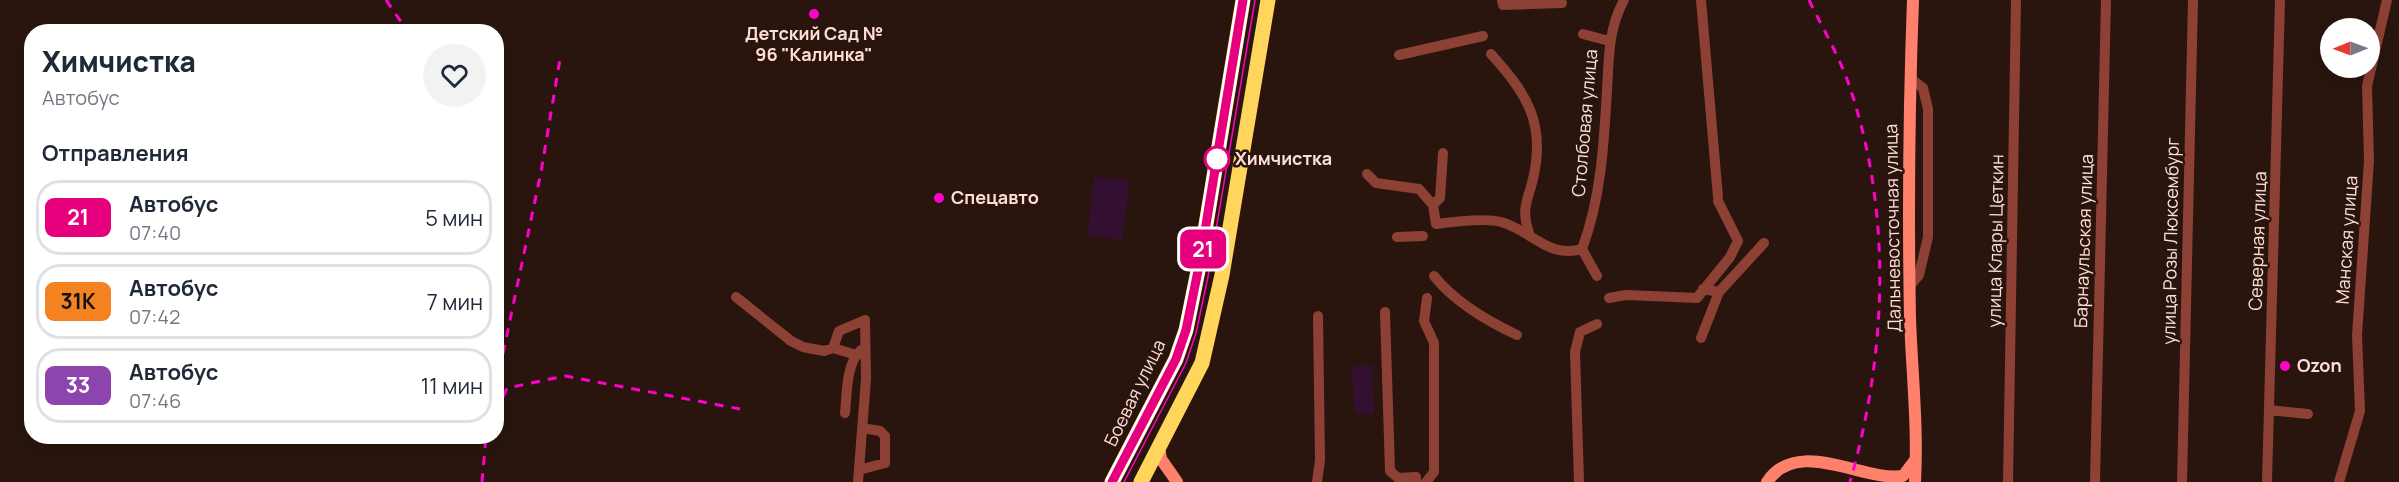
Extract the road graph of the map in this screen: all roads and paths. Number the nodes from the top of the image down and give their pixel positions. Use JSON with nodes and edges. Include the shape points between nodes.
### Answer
{"nodes":[{"id":1,"x":1243,"y":0,"type":"edge"},
{"id":2,"x":1268,"y":0,"type":"edge"},
{"id":3,"x":1502,"y":0,"type":"edge"},
{"id":4,"x":1624,"y":0,"type":"edge"},
{"id":5,"x":1701,"y":0,"type":"edge"},
{"id":6,"x":1913,"y":0,"type":"edge"},
{"id":7,"x":2016,"y":0,"type":"edge"},
{"id":8,"x":2106,"y":0,"type":"edge"},
{"id":9,"x":2193,"y":0,"type":"edge"},
{"id":10,"x":2280,"y":0,"type":"edge"},
{"id":11,"x":2387,"y":0,"type":"edge"},
{"id":12,"x":1562,"y":3,"type":"dead end"},
{"id":13,"x":1583,"y":34,"type":"dead end"},
{"id":14,"x":1483,"y":36,"type":"dead end"},
{"id":15,"x":1608,"y":41,"type":"junction"},
{"id":16,"x":1491,"y":54,"type":"dead end"},
{"id":17,"x":1399,"y":55,"type":"dead end"},
{"id":18,"x":1910,"y":78,"type":"junction"},
{"id":19,"x":1443,"y":153,"type":"dead end"},
{"id":20,"x":1367,"y":174,"type":"dead end"},
{"id":21,"x":1433,"y":205,"type":"junction"},
{"id":22,"x":1528,"y":232,"type":"junction"},
{"id":23,"x":1397,"y":237,"type":"dead end"},
{"id":24,"x":1423,"y":237,"type":"dead end"},
{"id":25,"x":1764,"y":243,"type":"dead end"},
{"id":26,"x":1582,"y":249,"type":"junction"},
{"id":27,"x":1434,"y":276,"type":"dead end"},
{"id":28,"x":1597,"y":276,"type":"dead end"},
{"id":29,"x":1910,"y":286,"type":"junction"},
{"id":30,"x":1703,"y":289,"type":"junction"},
{"id":31,"x":1719,"y":292,"type":"junction"},
{"id":32,"x":735,"y":297,"type":"dead end"},
{"id":33,"x":1427,"y":298,"type":"dead end"},
{"id":34,"x":1609,"y":298,"type":"dead end"},
{"id":35,"x":1385,"y":312,"type":"dead end"},
{"id":36,"x":1318,"y":316,"type":"dead end"},
{"id":37,"x":1597,"y":324,"type":"dead end"},
{"id":38,"x":1517,"y":335,"type":"dead end"},
{"id":39,"x":1701,"y":338,"type":"dead end"},
{"id":40,"x":866,"y":346,"type":"junction"},
{"id":41,"x":833,"y":348,"type":"junction"},
{"id":42,"x":856,"y":355,"type":"junction"},
{"id":43,"x":2269,"y":410,"type":"junction"},
{"id":44,"x":845,"y":413,"type":"dead end"},
{"id":45,"x":2308,"y":414,"type":"dead end"},
{"id":46,"x":862,"y":428,"type":"junction"},
{"id":47,"x":1159,"y":446,"type":"junction"},
{"id":48,"x":1917,"y":456,"type":"junction"},
{"id":49,"x":859,"y":470,"type":"junction"},
{"id":50,"x":1142,"y":480,"type":"edge"},
{"id":51,"x":1890,"y":480,"type":"edge"},
{"id":52,"x":858,"y":482,"type":"edge"},
{"id":53,"x":1112,"y":482,"type":"edge"},
{"id":54,"x":1176,"y":482,"type":"edge"},
{"id":55,"x":1317,"y":482,"type":"edge"},
{"id":56,"x":1416,"y":482,"type":"edge"},
{"id":57,"x":1426,"y":482,"type":"edge"},
{"id":58,"x":1579,"y":482,"type":"edge"},
{"id":59,"x":1767,"y":482,"type":"edge"},
{"id":60,"x":1915,"y":482,"type":"edge"},
{"id":61,"x":2008,"y":482,"type":"edge"},
{"id":62,"x":2095,"y":482,"type":"edge"},
{"id":63,"x":2182,"y":482,"type":"edge"},
{"id":64,"x":2267,"y":482,"type":"edge"},
{"id":65,"x":2340,"y":482,"type":"edge"}],
"edges":[{"from":1,"to":53,"type":"main road","name":"Боевая улица","via":[[1186,330],[1176,359]]},
{"from":2,"to":47,"type":"main road","via":[[1213,320],[1202,363]]},
{"from":3,"to":12,"type":"street","via":[[1503,5]]},
{"from":4,"to":15,"type":"street","name":"Столбовая улица"},
{"from":5,"to":30,"type":"street","via":[[1718,199],[1738,241]]},
{"from":6,"to":18,"type":"street","name":"Дальневосточная улица"},
{"from":7,"to":61,"type":"street","name":"улица Клары Цеткин"},
{"from":8,"to":62,"type":"street","name":"Барнаульская улица"},
{"from":9,"to":63,"type":"street","name":"улица Розы Люксембург"},
{"from":10,"to":43,"type":"street","name":"Северная улица"},
{"from":11,"to":65,"type":"street","name":"Манская улица","via":[[2367,86],[2369,161],[2357,334],[2360,411]]},
{"from":13,"to":15,"type":"street"},
{"from":14,"to":17,"type":"street"},
{"from":15,"to":26,"type":"street","name":"Столбовая улица","via":[[1602,150],[1592,222]]},
{"from":16,"to":22,"type":"street","via":[[1519,85],[1534,115],[1534,176],[1523,215]]},
{"from":18,"to":29,"type":"street","name":"Дальневосточная улица"},
{"from":18,"to":29,"type":"street","via":[[1923,88],[1928,109],[1928,237],[1919,275]]},
{"from":19,"to":21,"type":"street","via":[[1440,198]]},
{"from":20,"to":21,"type":"street","via":[[1376,183],[1419,189]]},
{"from":21,"to":22,"type":"street","via":[[1436,224],[1501,221]]},
{"from":22,"to":26,"type":"street","via":[[1549,249]]},
{"from":23,"to":24,"type":"street"},
{"from":25,"to":31,"type":"street"},
{"from":26,"to":28,"type":"street"},
{"from":27,"to":38,"type":"street","via":[[1471,309]]},
{"from":29,"to":48,"type":"street","name":"Дальневосточная улица"},
{"from":30,"to":31,"type":"street"},
{"from":30,"to":34,"type":"street","via":[[1697,298]]},
{"from":31,"to":39,"type":"street"},
{"from":32,"to":41,"type":"street","via":[[791,341],[824,351]]},
{"from":33,"to":57,"type":"street","via":[[1424,321],[1434,344],[1434,472]]},
{"from":35,"to":56,"type":"street","via":[[1390,471],[1398,478],[1416,477]]},
{"from":36,"to":55,"type":"street"},
{"from":37,"to":58,"type":"street","via":[[1580,332],[1575,352]]},
{"from":40,"to":41,"type":"street","via":[[865,320],[839,331]]},
{"from":40,"to":42,"type":"street"},
{"from":40,"to":46,"type":"street"},
{"from":41,"to":42,"type":"street"},
{"from":42,"to":44,"type":"street"},
{"from":43,"to":45,"type":"street"},
{"from":43,"to":64,"type":"street","name":"Северная улица"},
{"from":46,"to":49,"type":"street"},
{"from":46,"to":49,"type":"street","via":[[880,431],[885,436],[885,463]]},
{"from":47,"to":50,"type":"main road"},
{"from":47,"to":54,"type":"street","via":[[1161,459]]},
{"from":48,"to":51,"type":"street","via":[[1903,476]]},
{"from":48,"to":60,"type":"street","name":"Дальневосточная улица"},
{"from":49,"to":52,"type":"street"},
{"from":50,"to":54,"type":"street","via":[[1155,470],[1163,471]]},
{"from":51,"to":59,"type":"street","via":[[1811,461],[1780,468]]}]}
